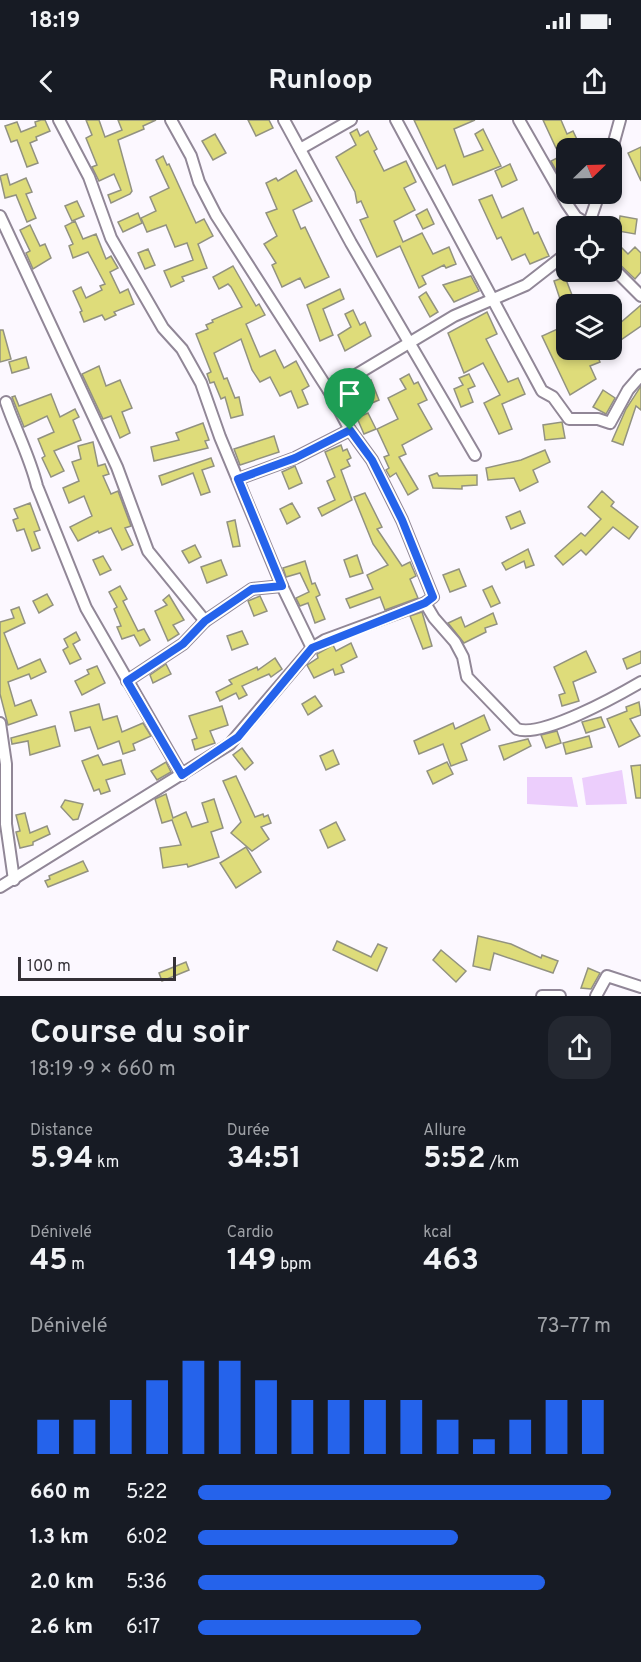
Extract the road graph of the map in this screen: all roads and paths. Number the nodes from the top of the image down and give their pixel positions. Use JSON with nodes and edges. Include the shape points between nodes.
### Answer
{"nodes":[{"id":1,"x":59,"y":120,"type":"edge"},
{"id":2,"x":171,"y":120,"type":"edge"},
{"id":3,"x":284,"y":120,"type":"edge"},
{"id":4,"x":351,"y":120,"type":"edge"},
{"id":5,"x":396,"y":120,"type":"edge"},
{"id":6,"x":519,"y":120,"type":"edge"},
{"id":7,"x":620,"y":120,"type":"edge"},
{"id":8,"x":615,"y":138,"type":"edge"},
{"id":9,"x":300,"y":149,"type":"junction"},
{"id":10,"x":0,"y":216,"type":"edge"},
{"id":11,"x":575,"y":216,"type":"edge"},
{"id":12,"x":556,"y":262,"type":"edge"},
{"id":13,"x":622,"y":277,"type":"edge"},
{"id":14,"x":641,"y":296,"type":"edge"},
{"id":15,"x":494,"y":299,"type":"junction"},
{"id":16,"x":410,"y":344,"type":"junction"},
{"id":17,"x":641,"y":375,"type":"edge"},
{"id":18,"x":329,"y":391,"type":"junction"},
{"id":19,"x":6,"y":402,"type":"dead end"},
{"id":20,"x":350,"y":430,"type":"junction"},
{"id":21,"x":475,"y":455,"type":"dead end"},
{"id":22,"x":238,"y":479,"type":"junction"},
{"id":23,"x":282,"y":586,"type":"junction"},
{"id":24,"x":425,"y":603,"type":"junction"},
{"id":25,"x":205,"y":621,"type":"junction"},
{"id":26,"x":312,"y":648,"type":"junction"},
{"id":27,"x":127,"y":681,"type":"junction"},
{"id":28,"x":641,"y":682,"type":"edge"},
{"id":29,"x":0,"y":723,"type":"edge"},
{"id":30,"x":182,"y":775,"type":"junction"},
{"id":31,"x":14,"y":880,"type":"junction"},
{"id":32,"x":0,"y":887,"type":"edge"},
{"id":33,"x":641,"y":987,"type":"edge"},
{"id":34,"x":542,"y":996,"type":"edge"},
{"id":35,"x":560,"y":996,"type":"edge"},
{"id":36,"x":596,"y":996,"type":"edge"}],
"edges":[{"from":1,"to":22,"type":"street","via":[[89,177],[111,238],[163,328],[183,349],[201,383]]},
{"from":2,"to":18,"type":"street","via":[[216,215]]},
{"from":3,"to":9,"type":"street"},
{"from":4,"to":9,"type":"street"},
{"from":5,"to":15,"type":"street"},
{"from":6,"to":11,"type":"street"},
{"from":7,"to":8,"type":"street"},
{"from":9,"to":16,"type":"street"},
{"from":10,"to":25,"type":"street","via":[[117,467],[148,551]]},
{"from":12,"to":15,"type":"street","via":[[526,285]]},
{"from":13,"to":14,"type":"street"},
{"from":15,"to":16,"type":"street","via":[[454,316]]},
{"from":15,"to":17,"type":"street","via":[[542,391],[553,397],[569,419],[610,423]]},
{"from":16,"to":18,"type":"street"},
{"from":16,"to":21,"type":"street"},
{"from":18,"to":20,"type":"street"},
{"from":19,"to":27,"type":"street","via":[[86,608]]},
{"from":20,"to":22,"type":"street","via":[[295,458]]},
{"from":20,"to":24,"type":"street","via":[[372,460],[402,520],[432,593],[433,597]]},
{"from":22,"to":23,"type":"street"},
{"from":23,"to":25,"type":"street","via":[[252,589]]},
{"from":23,"to":26,"type":"street"},
{"from":24,"to":26,"type":"street"},
{"from":24,"to":28,"type":"street","via":[[455,642],[467,677],[522,731],[597,706]]},
{"from":25,"to":27,"type":"street","via":[[183,644]]},
{"from":26,"to":30,"type":"street","via":[[238,737]]},
{"from":27,"to":30,"type":"street"},
{"from":29,"to":31,"type":"street"},
{"from":30,"to":31,"type":"street"},
{"from":31,"to":32,"type":"street"},
{"from":33,"to":36,"type":"street","via":[[607,976]]},
{"from":34,"to":35,"type":"street"}]}
